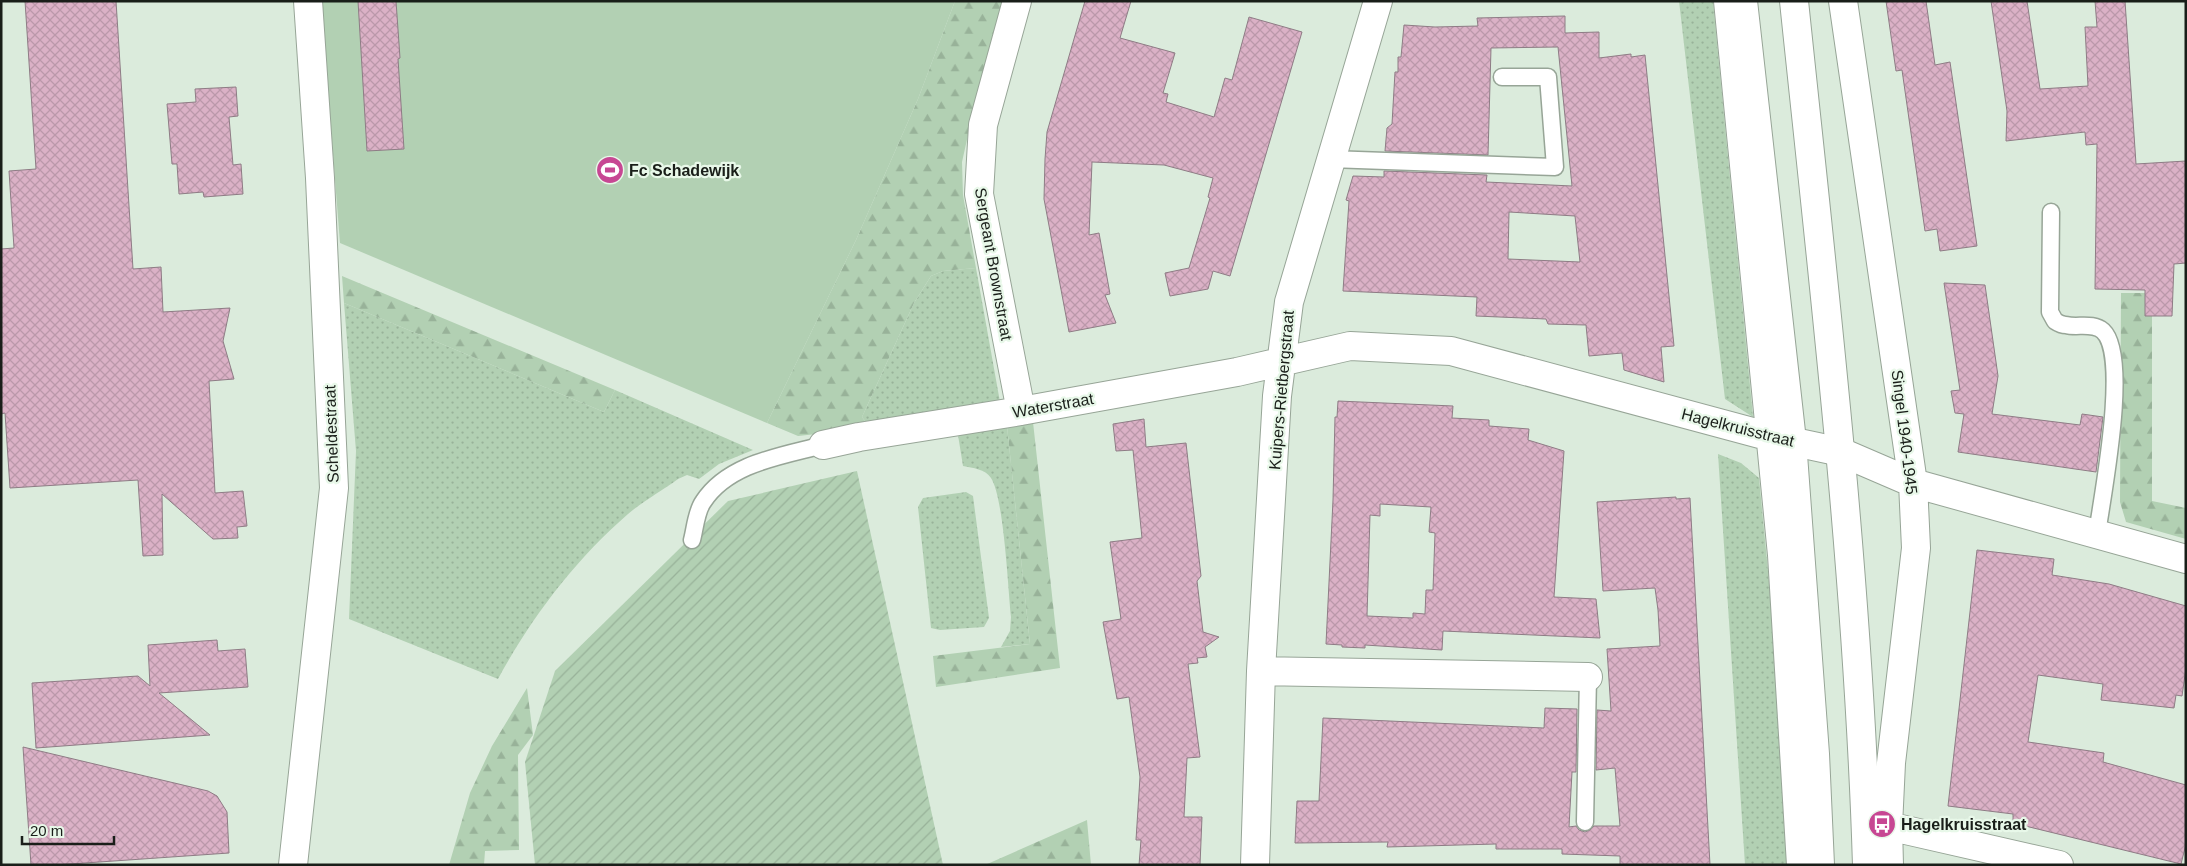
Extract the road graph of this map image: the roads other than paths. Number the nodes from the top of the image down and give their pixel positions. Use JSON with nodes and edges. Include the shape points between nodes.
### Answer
{"nodes":[{"id":1,"x":308,"y":1,"type":"edge"},
{"id":2,"x":1017,"y":1,"type":"edge"},
{"id":3,"x":1378,"y":1,"type":"edge"},
{"id":4,"x":1728,"y":1,"type":"edge"},
{"id":5,"x":1743,"y":1,"type":"edge"},
{"id":6,"x":1794,"y":1,"type":"edge"},
{"id":7,"x":1843,"y":1,"type":"edge"},
{"id":8,"x":1502,"y":77,"type":"dead end"},
{"id":9,"x":1330,"y":159,"type":"junction"},
{"id":10,"x":2051,"y":212,"type":"dead end"},
{"id":11,"x":1282,"y":361,"type":"junction"},
{"id":12,"x":1021,"y":411,"type":"junction"},
{"id":13,"x":1781,"y":439,"type":"junction"},
{"id":14,"x":823,"y":445,"type":"joint"},
{"id":15,"x":1841,"y":452,"type":"junction"},
{"id":16,"x":1913,"y":483,"type":"junction"},
{"id":17,"x":2097,"y":534,"type":"junction"},
{"id":18,"x":692,"y":540,"type":"dead end"},
{"id":19,"x":2186,"y":559,"type":"edge"},
{"id":20,"x":1261,"y":671,"type":"junction"},
{"id":21,"x":1588,"y":677,"type":"joint"},
{"id":22,"x":1586,"y":822,"type":"dead end"},
{"id":23,"x":1888,"y":826,"type":"junction"},
{"id":24,"x":293,"y":865,"type":"edge"},
{"id":25,"x":1255,"y":865,"type":"edge"},
{"id":26,"x":1801,"y":865,"type":"edge"},
{"id":27,"x":1820,"y":865,"type":"edge"},
{"id":28,"x":1868,"y":865,"type":"edge"},
{"id":29,"x":1889,"y":865,"type":"edge"},
{"id":30,"x":2060,"y":865,"type":"edge"}],
"edges":[{"from":1,"to":24,"type":"street","name":"Scheldestraat","via":[[320,178],[334,488]]},
{"from":2,"to":12,"type":"street","name":"Sergeant Brownstraat","via":[[983,125],[979,194]]},
{"from":3,"to":9,"type":"street","name":"Kuipers-Rietbergstraat"},
{"from":4,"to":13,"type":"street"},
{"from":5,"to":13,"type":"street"},
{"from":6,"to":15,"type":"street"},
{"from":7,"to":16,"type":"street","name":"Singel 1940-1945"},
{"from":8,"to":9,"type":"lane","via":[[1548,77],[1554,167]]},
{"from":9,"to":11,"type":"street","name":"Kuipers-Rietbergstraat","via":[[1289,302]]},
{"from":10,"to":17,"type":"lane","via":[[2050,312],[2060,323],[2092,326],[2103,331],[2112,346],[2115,401]]},
{"from":11,"to":12,"type":"street","name":"Waterstraat"},
{"from":11,"to":13,"type":"street","name":"Hagelkruisstraat","via":[[1350,346],[1451,351]]},
{"from":11,"to":20,"type":"street","name":"Kuipers-Rietbergstraat","via":[[1277,396]]},
{"from":12,"to":14,"type":"street","name":"Waterstraat"},
{"from":13,"to":15,"type":"street","name":"Hagelkruisstraat"},
{"from":13,"to":26,"type":"street","via":[[1782,556]]},
{"from":13,"to":27,"type":"street","via":[[1815,754]]},
{"from":14,"to":18,"type":"lane","via":[[756,463],[720,483],[702,503]]},
{"from":15,"to":16,"type":"street","name":"Hagelkruisstraat"},
{"from":15,"to":28,"type":"street"},
{"from":16,"to":17,"type":"street","name":"Hagelkruisstraat"},
{"from":16,"to":23,"type":"street","name":"Singel 1940-1945","via":[[1916,548],[1891,763]]},
{"from":17,"to":19,"type":"street","name":"Hagelkruisstraat"},
{"from":20,"to":21,"type":"street"},
{"from":20,"to":25,"type":"street","name":"Kuipers-Rietbergstraat"},
{"from":21,"to":22,"type":"lane"},
{"from":23,"to":29,"type":"street","name":"Singel 1940-1945"},
{"from":23,"to":30,"type":"street"}]}
